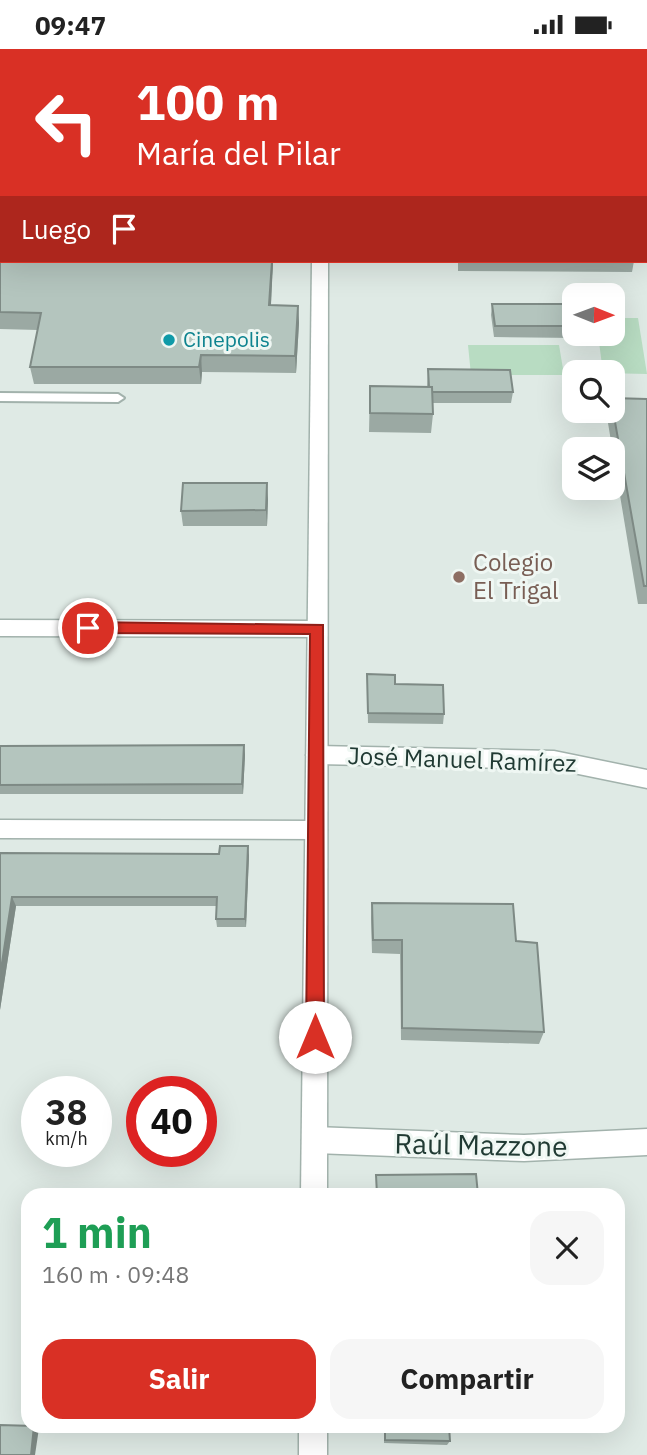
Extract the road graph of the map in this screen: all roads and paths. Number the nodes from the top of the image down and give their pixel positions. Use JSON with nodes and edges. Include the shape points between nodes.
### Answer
{"nodes":[{"id":1,"x":320,"y":263,"type":"edge"},
{"id":2,"x":0,"y":397,"type":"edge"},
{"id":3,"x":118,"y":398,"type":"dead end"},
{"id":4,"x":0,"y":628,"type":"edge"},
{"id":5,"x":317,"y":629,"type":"junction"},
{"id":6,"x":317,"y":755,"type":"junction"},
{"id":7,"x":647,"y":779,"type":"edge"},
{"id":8,"x":0,"y":829,"type":"edge"},
{"id":9,"x":316,"y":830,"type":"junction"},
{"id":10,"x":315,"y":1140,"type":"junction"},
{"id":11,"x":647,"y":1142,"type":"edge"},
{"id":12,"x":314,"y":1188,"type":"edge"},
{"id":13,"x":313,"y":1433,"type":"edge"},
{"id":14,"x":313,"y":1455,"type":"edge"}],
"edges":[{"from":1,"to":5,"type":"street"},
{"from":2,"to":3,"type":"lane"},
{"from":4,"to":5,"type":"street"},
{"from":5,"to":6,"type":"street"},
{"from":6,"to":7,"type":"street","name":"José Manuel Ramírez","via":[[525,758],[584,764]]},
{"from":6,"to":9,"type":"street"},
{"from":8,"to":9,"type":"street"},
{"from":9,"to":10,"type":"street"},
{"from":10,"to":11,"type":"street","name":"Raúl Mazzone","via":[[551,1148]]},
{"from":10,"to":12,"type":"street"},
{"from":13,"to":14,"type":"street"}]}
